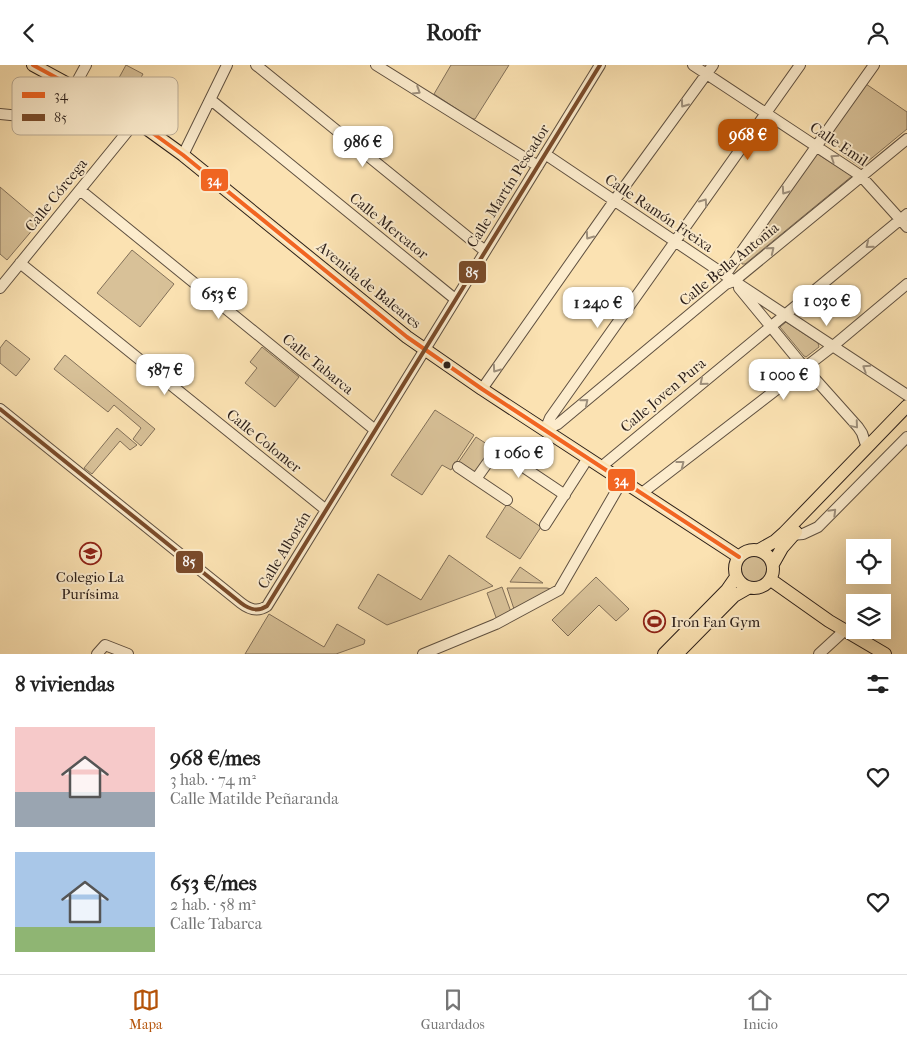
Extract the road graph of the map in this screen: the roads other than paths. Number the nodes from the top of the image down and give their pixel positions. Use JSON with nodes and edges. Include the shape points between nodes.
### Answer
{"nodes":[{"id":1,"x":33,"y":65,"type":"edge"},
{"id":2,"x":86,"y":65,"type":"edge"},
{"id":3,"x":227,"y":65,"type":"edge"},
{"id":4,"x":256,"y":65,"type":"edge"},
{"id":5,"x":376,"y":65,"type":"edge"},
{"id":6,"x":600,"y":65,"type":"edge"},
{"id":7,"x":693,"y":65,"type":"edge"},
{"id":8,"x":713,"y":65,"type":"edge"},
{"id":9,"x":800,"y":65,"type":"edge"},
{"id":10,"x":874,"y":65,"type":"edge"},
{"id":11,"x":706,"y":74,"type":"junction"},
{"id":12,"x":55,"y":77,"type":"edge"},
{"id":13,"x":79,"y":77,"type":"edge"},
{"id":14,"x":211,"y":100,"type":"junction"},
{"id":15,"x":766,"y":113,"type":"junction"},
{"id":16,"x":125,"y":135,"type":"edge"},
{"id":17,"x":148,"y":135,"type":"edge"},
{"id":18,"x":907,"y":139,"type":"edge"},
{"id":19,"x":817,"y":146,"type":"junction"},
{"id":20,"x":545,"y":154,"type":"junction"},
{"id":21,"x":183,"y":155,"type":"junction"},
{"id":22,"x":538,"y":166,"type":"junction"},
{"id":23,"x":861,"y":176,"type":"junction"},
{"id":24,"x":80,"y":190,"type":"junction"},
{"id":25,"x":614,"y":201,"type":"junction"},
{"id":26,"x":905,"y":220,"type":"edge"},
{"id":27,"x":676,"y":242,"type":"junction"},
{"id":28,"x":485,"y":251,"type":"junction"},
{"id":29,"x":20,"y":263,"type":"junction"},
{"id":30,"x":729,"y":278,"type":"junction"},
{"id":31,"x":907,"y":284,"type":"edge"},
{"id":32,"x":0,"y":288,"type":"edge"},
{"id":33,"x":455,"y":299,"type":"junction"},
{"id":34,"x":784,"y":314,"type":"junction"},
{"id":35,"x":770,"y":327,"type":"junction"},
{"id":36,"x":833,"y":346,"type":"junction"},
{"id":37,"x":424,"y":349,"type":"junction"},
{"id":38,"x":805,"y":368,"type":"junction"},
{"id":39,"x":482,"y":389,"type":"junction"},
{"id":40,"x":907,"y":395,"type":"edge"},
{"id":41,"x":907,"y":406,"type":"edge"},
{"id":42,"x":0,"y":409,"type":"edge"},
{"id":43,"x":907,"y":419,"type":"edge"},
{"id":44,"x":375,"y":429,"type":"junction"},
{"id":45,"x":545,"y":430,"type":"junction"},
{"id":46,"x":907,"y":437,"type":"edge"},
{"id":47,"x":866,"y":448,"type":"junction"},
{"id":48,"x":588,"y":458,"type":"junction"},
{"id":49,"x":458,"y":467,"type":"dead end"},
{"id":50,"x":601,"y":467,"type":"junction"},
{"id":51,"x":476,"y":479,"type":"junction"},
{"id":52,"x":622,"y":481,"type":"junction"},
{"id":53,"x":642,"y":493,"type":"junction"},
{"id":54,"x":565,"y":495,"type":"junction"},
{"id":55,"x":507,"y":500,"type":"dead end"},
{"id":56,"x":326,"y":510,"type":"junction"},
{"id":57,"x":545,"y":525,"type":"dead end"},
{"id":58,"x":792,"y":535,"type":"junction"},
{"id":59,"x":759,"y":551,"type":"junction"},
{"id":60,"x":739,"y":557,"type":"junction"},
{"id":61,"x":773,"y":564,"type":"junction"},
{"id":62,"x":736,"y":577,"type":"junction"},
{"id":63,"x":771,"y":580,"type":"junction"},
{"id":64,"x":748,"y":588,"type":"junction"},
{"id":65,"x":844,"y":631,"type":"junction"},
{"id":66,"x":96,"y":654,"type":"edge"},
{"id":67,"x":128,"y":654,"type":"edge"},
{"id":68,"x":423,"y":654,"type":"edge"},
{"id":69,"x":664,"y":654,"type":"edge"},
{"id":70,"x":677,"y":654,"type":"edge"},
{"id":71,"x":819,"y":654,"type":"edge"},
{"id":72,"x":885,"y":654,"type":"edge"}],
"edges":[{"from":1,"to":12,"type":"main road","name":"Avenida de Baleares"},
{"from":2,"to":13,"type":"street"},
{"from":3,"to":14,"type":"street"},
{"from":4,"to":28,"type":"street"},
{"from":5,"to":22,"type":"street","one_way":true},
{"from":6,"to":20,"type":"street","name":"Calle Martín Pescador"},
{"from":7,"to":11,"type":"street","name":"Calle Emil"},
{"from":8,"to":11,"type":"street"},
{"from":9,"to":15,"type":"street"},
{"from":10,"to":19,"type":"street"},
{"from":11,"to":15,"type":"street","name":"Calle Emil"},
{"from":11,"to":25,"type":"street","one_way":true},
{"from":14,"to":21,"type":"street"},
{"from":14,"to":33,"type":"street","name":"Calle Mercator"},
{"from":15,"to":19,"type":"street","name":"Calle Emil"},
{"from":27,"to":15,"type":"street","one_way":true},
{"from":16,"to":24,"type":"street","name":"Calle Córcega"},
{"from":17,"to":21,"type":"main road","name":"Avenida de Baleares"},
{"from":18,"to":23,"type":"street","name":"Calle Bella Antonia"},
{"from":23,"to":19,"type":"street","name":"Calle Emil","one_way":true},
{"from":19,"to":30,"type":"street","one_way":true},
{"from":20,"to":22,"type":"street","name":"Calle Martín Pescador"},
{"from":20,"to":25,"type":"street","name":"Calle Ramón Freixa"},
{"from":21,"to":37,"type":"main road","name":"Avenida de Baleares"},
{"from":22,"to":28,"type":"street","name":"Calle Martín Pescador"},
{"from":23,"to":26,"type":"street","name":"Calle Emil"},
{"from":30,"to":23,"type":"street","name":"Calle Bella Antonia","one_way":true},
{"from":24,"to":29,"type":"street","name":"Calle Córcega"},
{"from":24,"to":44,"type":"street","name":"Calle Tabarca"},
{"from":25,"to":27,"type":"street","name":"Calle Ramón Freixa"},
{"from":25,"to":39,"type":"street","one_way":true},
{"from":26,"to":34,"type":"street","name":"Calle Joven Pura","one_way":true},
{"from":27,"to":30,"type":"street","name":"Calle Ramón Freixa"},
{"from":27,"to":45,"type":"street","via":[[550,418]]},
{"from":28,"to":33,"type":"street","name":"Calle Martín Pescador"},
{"from":29,"to":32,"type":"street","name":"Calle Córcega"},
{"from":29,"to":56,"type":"street","name":"Calle Colomer"},
{"from":30,"to":34,"type":"street","name":"Calle Ramón Freixa"},
{"from":30,"to":35,"type":"street"},
{"from":45,"to":30,"type":"street","name":"Calle Bella Antonia","one_way":true,"via":[[558,424]]},
{"from":31,"to":36,"type":"street"},
{"from":33,"to":37,"type":"street","name":"Calle Martín Pescador"},
{"from":34,"to":35,"type":"street","name":"Calle Joven Pura"},
{"from":34,"to":36,"type":"street","name":"Calle Ramón Freixa"},
{"from":35,"to":38,"type":"street"},
{"from":35,"to":50,"type":"street","name":"Calle Joven Pura","one_way":true},
{"from":36,"to":38,"type":"street"},
{"from":40,"to":36,"type":"street","name":"Calle Ramón Freixa","one_way":true},
{"from":37,"to":39,"type":"main road","name":"Avenida de Baleares"},
{"from":37,"to":44,"type":"street","name":"Calle Alborán"},
{"from":38,"to":47,"type":"street","one_way":true,"via":[[858,427]]},
{"from":53,"to":38,"type":"street","one_way":true},
{"from":39,"to":45,"type":"main road","name":"Avenida de Baleares"},
{"from":41,"to":47,"type":"main road"},
{"from":42,"to":56,"type":"street","name":"Calle Alborán","via":[[248,608],[258,610],[268,606]]},
{"from":43,"to":58,"type":"main road"},
{"from":44,"to":56,"type":"street","name":"Calle Alborán"},
{"from":45,"to":48,"type":"main road","name":"Avenida de Baleares"},
{"from":58,"to":46,"type":"street","one_way":true,"via":[[818,527]]},
{"from":47,"to":59,"type":"main road","via":[[784,533]]},
{"from":48,"to":50,"type":"main road","name":"Avenida de Baleares"},
{"from":48,"to":54,"type":"street"},
{"from":49,"to":51,"type":"street"},
{"from":50,"to":52,"type":"main road","name":"Avenida de Baleares"},
{"from":51,"to":54,"type":"street","via":[[493,455],[501,452]]},
{"from":51,"to":55,"type":"street"},
{"from":52,"to":53,"type":"main road","name":"Avenida de Baleares"},
{"from":52,"to":68,"type":"street","via":[[559,590],[496,624]]},
{"from":53,"to":60,"type":"main road","name":"Avenida de Baleares"},
{"from":54,"to":57,"type":"street"},
{"from":58,"to":61,"type":"main road"},
{"from":59,"to":60,"type":"main road","via":[[748,551]]},
{"from":59,"to":61,"type":"main road"},
{"from":60,"to":62,"type":"main road","via":[[735,565]]},
{"from":61,"to":63,"type":"main road"},
{"from":62,"to":64,"type":"main road"},
{"from":62,"to":69,"type":"main road"},
{"from":63,"to":64,"type":"main road","via":[[759,589]]},
{"from":63,"to":65,"type":"main road"},
{"from":64,"to":70,"type":"main road","via":[[734,596]]},
{"from":65,"to":71,"type":"street"},
{"from":65,"to":72,"type":"main road"},
{"from":66,"to":67,"type":"street","via":[[106,645]]}]}
